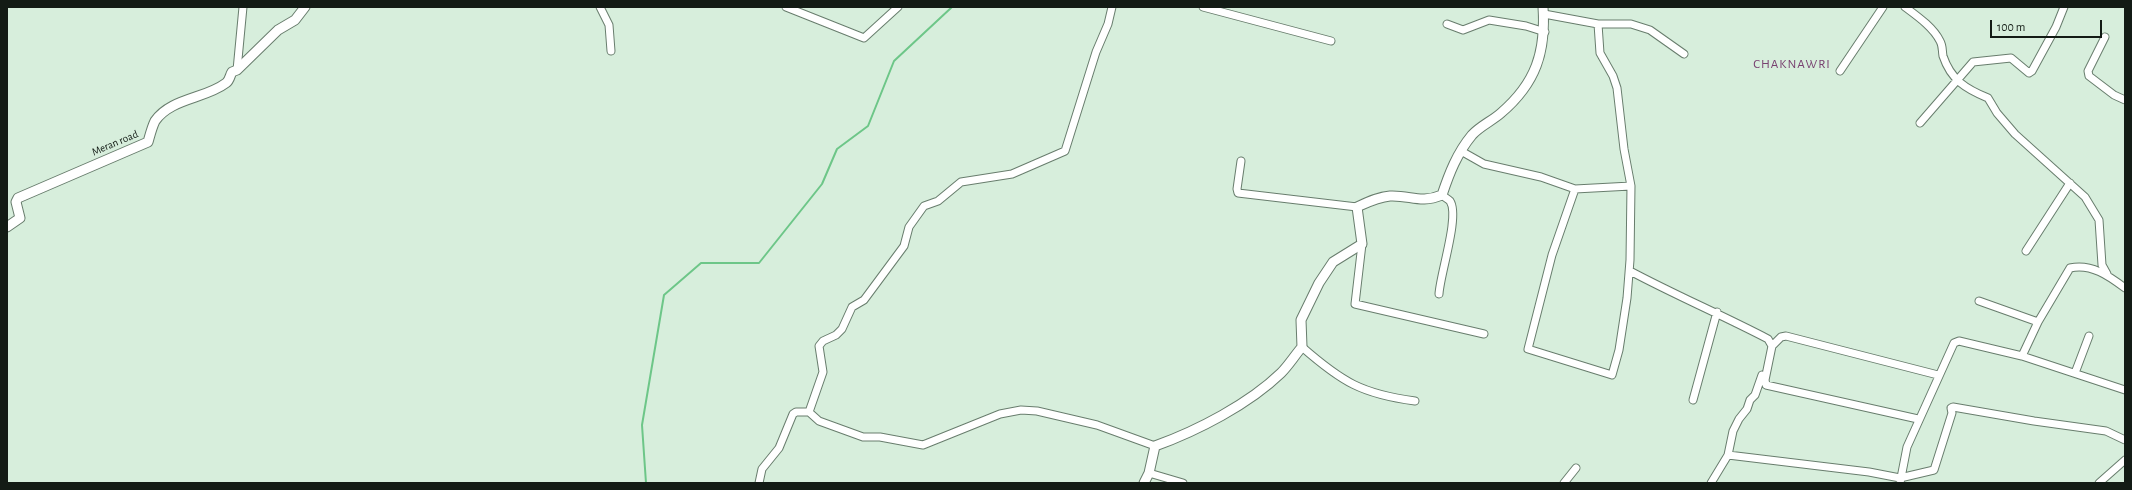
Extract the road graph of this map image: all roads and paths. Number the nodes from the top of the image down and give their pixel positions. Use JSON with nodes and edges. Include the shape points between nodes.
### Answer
{"nodes":[{"id":1,"x":243,"y":7,"type":"edge"},
{"id":2,"x":305,"y":7,"type":"edge"},
{"id":3,"x":600,"y":7,"type":"edge"},
{"id":4,"x":786,"y":7,"type":"edge"},
{"id":5,"x":898,"y":7,"type":"edge"},
{"id":6,"x":1112,"y":7,"type":"edge"},
{"id":7,"x":1203,"y":7,"type":"edge"},
{"id":8,"x":1883,"y":7,"type":"edge"},
{"id":9,"x":1905,"y":7,"type":"edge"},
{"id":10,"x":2064,"y":7,"type":"edge"},
{"id":11,"x":1543,"y":10,"type":"edge"},
{"id":12,"x":1447,"y":24,"type":"dead end"},
{"id":13,"x":1598,"y":24,"type":"junction"},
{"id":14,"x":1545,"y":32,"type":"junction"},
{"id":15,"x":2104,"y":37,"type":"dead end"},
{"id":16,"x":1331,"y":41,"type":"dead end"},
{"id":17,"x":611,"y":51,"type":"dead end"},
{"id":18,"x":1684,"y":54,"type":"dead end"},
{"id":19,"x":237,"y":70,"type":"junction"},
{"id":20,"x":1840,"y":72,"type":"dead end"},
{"id":21,"x":1957,"y":81,"type":"junction"},
{"id":22,"x":2125,"y":100,"type":"edge"},
{"id":23,"x":1920,"y":123,"type":"dead end"},
{"id":24,"x":1461,"y":151,"type":"junction"},
{"id":25,"x":1241,"y":161,"type":"dead end"},
{"id":26,"x":2070,"y":183,"type":"junction"},
{"id":27,"x":1632,"y":186,"type":"junction"},
{"id":28,"x":1574,"y":189,"type":"junction"},
{"id":29,"x":1442,"y":195,"type":"junction"},
{"id":30,"x":1358,"y":207,"type":"junction"},
{"id":31,"x":7,"y":227,"type":"edge"},
{"id":32,"x":1362,"y":244,"type":"junction"},
{"id":33,"x":2026,"y":252,"type":"dead end"},
{"id":34,"x":1630,"y":271,"type":"junction"},
{"id":35,"x":2107,"y":274,"type":"junction"},
{"id":36,"x":2125,"y":288,"type":"edge"},
{"id":37,"x":1438,"y":294,"type":"dead end"},
{"id":38,"x":1979,"y":301,"type":"dead end"},
{"id":39,"x":1717,"y":312,"type":"junction"},
{"id":40,"x":2038,"y":322,"type":"junction"},
{"id":41,"x":1484,"y":334,"type":"dead end"},
{"id":42,"x":2089,"y":336,"type":"dead end"},
{"id":43,"x":1768,"y":339,"type":"junction"},
{"id":44,"x":1772,"y":346,"type":"junction"},
{"id":45,"x":1302,"y":347,"type":"junction"},
{"id":46,"x":2022,"y":356,"type":"junction"},
{"id":47,"x":2075,"y":373,"type":"junction"},
{"id":48,"x":1938,"y":375,"type":"junction"},
{"id":49,"x":2125,"y":390,"type":"edge"},
{"id":50,"x":1415,"y":400,"type":"dead end"},
{"id":51,"x":1693,"y":400,"type":"dead end"},
{"id":52,"x":809,"y":412,"type":"junction"},
{"id":53,"x":1918,"y":419,"type":"junction"},
{"id":54,"x":2125,"y":440,"type":"edge"},
{"id":55,"x":1155,"y":446,"type":"junction"},
{"id":56,"x":1728,"y":455,"type":"junction"},
{"id":57,"x":2125,"y":460,"type":"edge"},
{"id":58,"x":1576,"y":468,"type":"dead end"},
{"id":59,"x":1149,"y":473,"type":"junction"},
{"id":60,"x":1900,"y":481,"type":"edge"},
{"id":61,"x":759,"y":483,"type":"edge"},
{"id":62,"x":1144,"y":483,"type":"edge"},
{"id":63,"x":1182,"y":483,"type":"edge"},
{"id":64,"x":1564,"y":483,"type":"edge"},
{"id":65,"x":1711,"y":483,"type":"edge"},
{"id":66,"x":2099,"y":483,"type":"edge"}],
"edges":[{"from":1,"to":19,"type":"street"},
{"from":2,"to":19,"type":"street","name":"Meran road","via":[[295,20],[278,30]]},
{"from":3,"to":17,"type":"street","via":[[609,25]]},
{"from":4,"to":5,"type":"street","via":[[864,38]]},
{"from":6,"to":52,"type":"street","via":[[1065,151],[1012,174],[961,182],[938,201],[924,206],[909,227],[904,246],[864,300],[852,307],[842,329],[823,341],[820,346],[823,372]]},
{"from":7,"to":16,"type":"street"},
{"from":8,"to":20,"type":"street"},
{"from":9,"to":21,"type":"street","via":[[1922,20],[1939,40],[1951,75]]},
{"from":10,"to":21,"type":"street","via":[[2032,71],[2024,71],[2011,58],[1978,61],[1974,62]]},
{"from":11,"to":13,"type":"street"},
{"from":11,"to":14,"type":"street"},
{"from":12,"to":14,"type":"street","via":[[1463,30],[1489,20]]},
{"from":13,"to":18,"type":"street","via":[[1630,24],[1650,30]]},
{"from":13,"to":27,"type":"street","via":[[1600,53],[1617,88],[1624,149]]},
{"from":14,"to":24,"type":"street","via":[[1539,62],[1516,100],[1477,130]]},
{"from":15,"to":22,"type":"street","via":[[2090,65],[2089,76]]},
{"from":19,"to":31,"type":"street","name":"Meran road","via":[[232,72],[227,83],[184,101],[161,115],[148,142],[18,198],[16,202],[20,218]]},
{"from":21,"to":23,"type":"street"},
{"from":21,"to":26,"type":"street","via":[[1988,98],[2014,134]]},
{"from":24,"to":28,"type":"street","via":[[1484,164],[1534,175]]},
{"from":24,"to":29,"type":"street","via":[[1450,170]]},
{"from":25,"to":30,"type":"street","via":[[1238,193]]},
{"from":26,"to":33,"type":"street"},
{"from":26,"to":35,"type":"street","via":[[2085,197],[2099,220],[2102,265]]},
{"from":27,"to":28,"type":"street"},
{"from":27,"to":34,"type":"street"},
{"from":28,"to":34,"type":"street","via":[[1552,255],[1528,349],[1612,375],[1619,350]]},
{"from":29,"to":30,"type":"street","via":[[1429,201],[1392,196]]},
{"from":29,"to":37,"type":"street","via":[[1450,201],[1452,234],[1440,276]]},
{"from":30,"to":32,"type":"street"},
{"from":32,"to":41,"type":"street","via":[[1355,304]]},
{"from":32,"to":45,"type":"street","via":[[1333,262],[1319,283],[1301,320]]},
{"from":34,"to":39,"type":"street","via":[[1681,298]]},
{"from":35,"to":36,"type":"street"},
{"from":35,"to":40,"type":"street","via":[[2079,266],[2070,268]]},
{"from":38,"to":40,"type":"street"},
{"from":39,"to":43,"type":"street"},
{"from":39,"to":51,"type":"street"},
{"from":40,"to":46,"type":"street"},
{"from":42,"to":47,"type":"street"},
{"from":43,"to":44,"type":"street"},
{"from":43,"to":56,"type":"street","via":[[1760,383],[1733,431]]},
{"from":44,"to":48,"type":"street","via":[[1780,337],[1786,336]]},
{"from":44,"to":53,"type":"street","via":[[1766,385]]},
{"from":45,"to":50,"type":"street","via":[[1329,371],[1361,389],[1388,397]]},
{"from":45,"to":55,"type":"street","via":[[1281,373],[1251,396],[1191,433]]},
{"from":46,"to":47,"type":"street"},
{"from":46,"to":48,"type":"street","via":[[1957,341]]},
{"from":47,"to":49,"type":"street"},
{"from":48,"to":53,"type":"street"},
{"from":52,"to":55,"type":"street","via":[[819,421],[863,437],[880,437],[923,445],[1000,414],[1022,410],[1037,411],[1097,425]]},
{"from":52,"to":61,"type":"street","via":[[793,414],[779,448],[762,469]]},
{"from":53,"to":60,"type":"street","via":[[1907,447]]},
{"from":54,"to":60,"type":"street","via":[[2106,431],[1953,407],[1934,470]]},
{"from":55,"to":59,"type":"street"},
{"from":56,"to":60,"type":"street","via":[[1869,472]]},
{"from":56,"to":65,"type":"street"},
{"from":57,"to":66,"type":"street"},
{"from":58,"to":64,"type":"street"},
{"from":59,"to":62,"type":"street"},
{"from":59,"to":63,"type":"street"}]}
